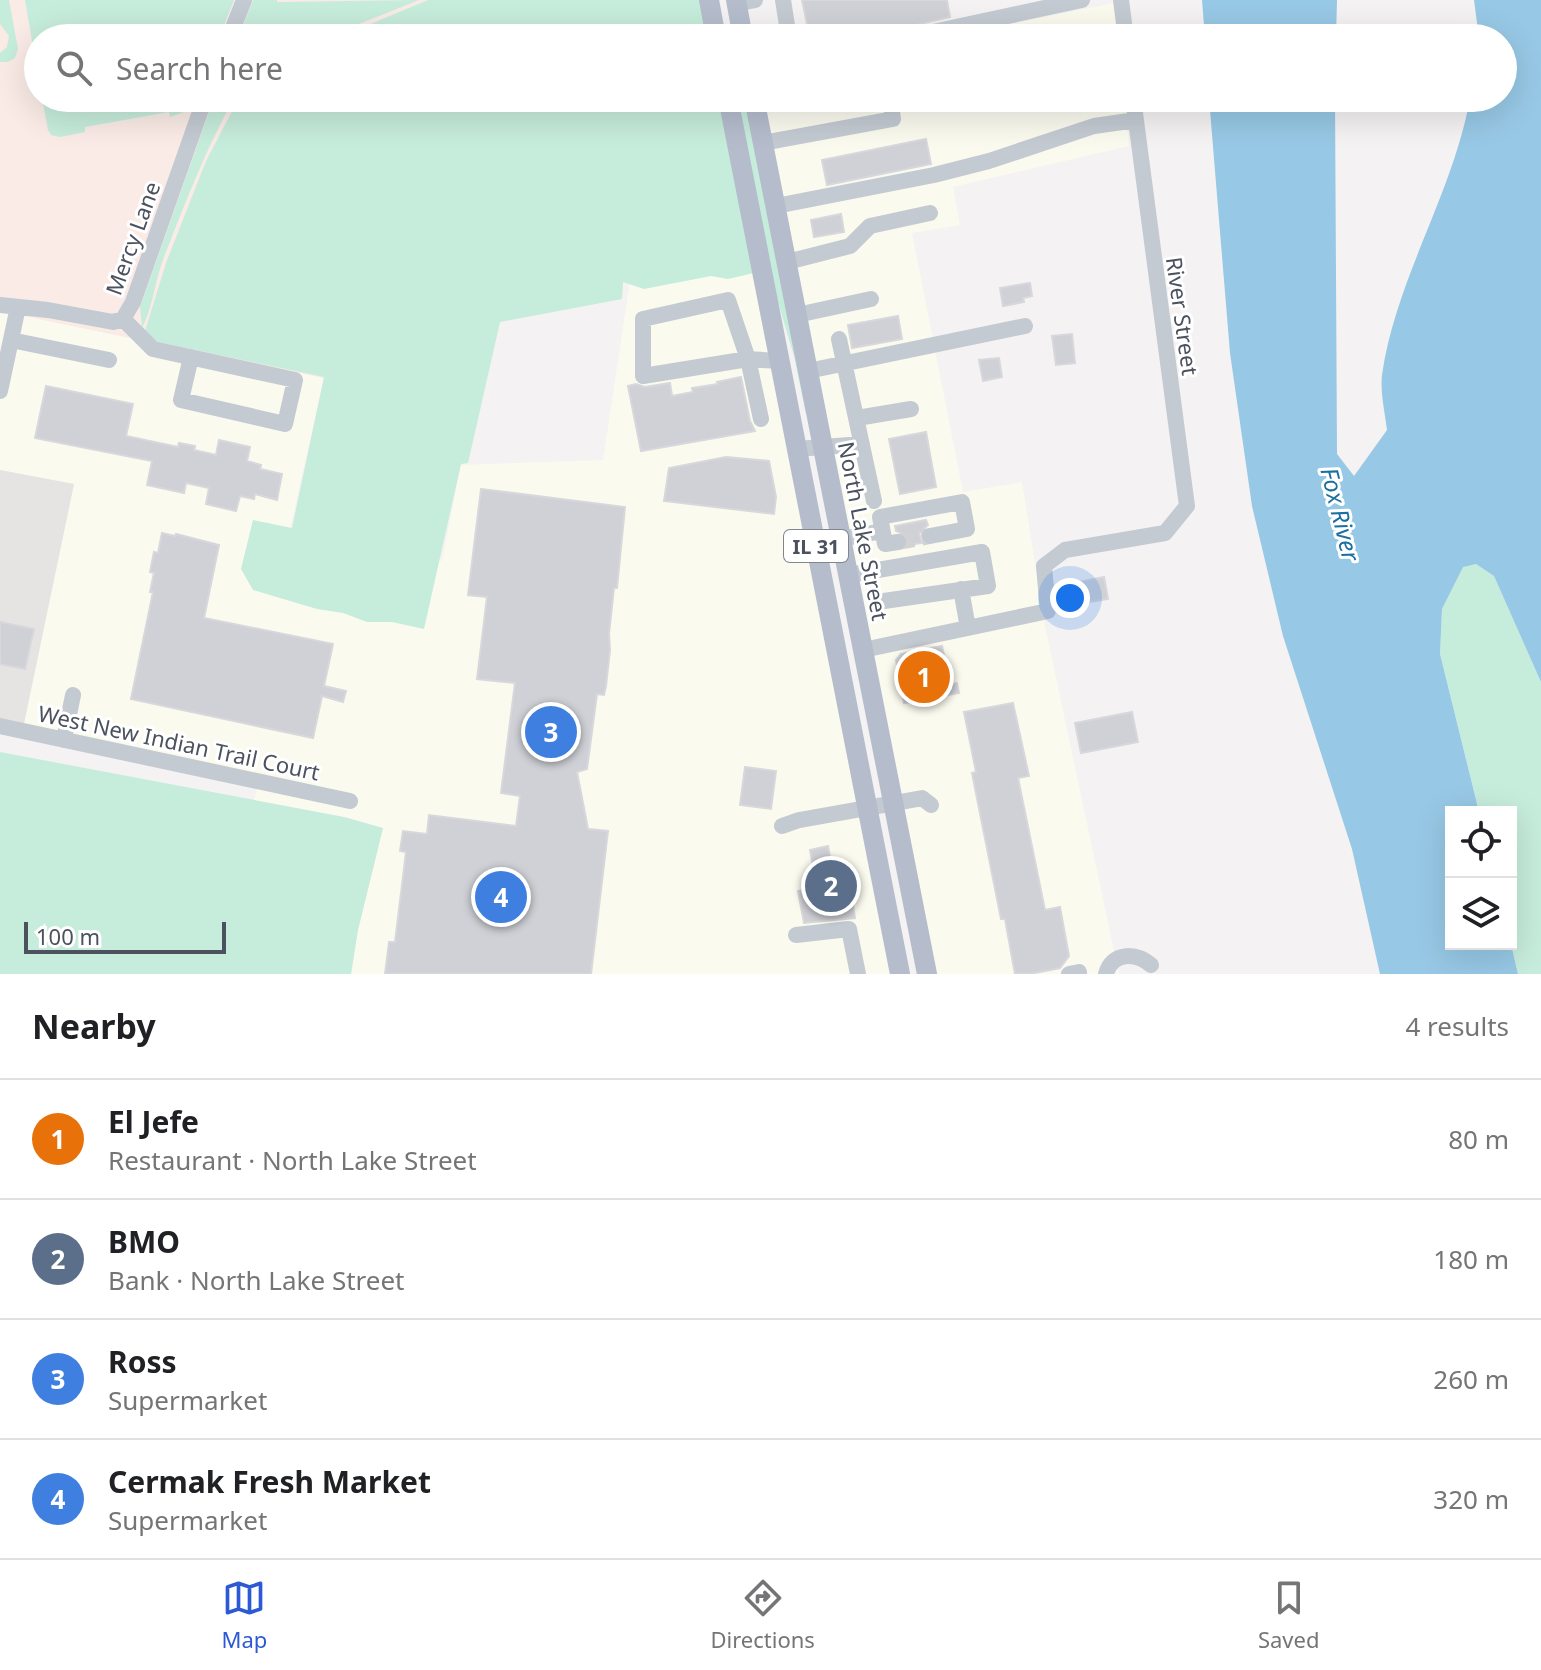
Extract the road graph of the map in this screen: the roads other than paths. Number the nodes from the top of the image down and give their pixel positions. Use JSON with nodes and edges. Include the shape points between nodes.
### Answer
{"nodes":[{"id":1,"x":244,"y":0,"type":"edge"},
{"id":2,"x":709,"y":0,"type":"edge"},
{"id":3,"x":783,"y":0,"type":"edge"},
{"id":4,"x":1082,"y":0,"type":"edge"},
{"id":5,"x":1121,"y":0,"type":"edge"},
{"id":6,"x":742,"y":1,"type":"edge"},
{"id":7,"x":235,"y":24,"type":"edge"},
{"id":8,"x":713,"y":24,"type":"edge"},
{"id":9,"x":743,"y":24,"type":"edge"},
{"id":10,"x":787,"y":24,"type":"edge"},
{"id":11,"x":970,"y":24,"type":"edge"},
{"id":12,"x":1124,"y":24,"type":"edge"},
{"id":13,"x":200,"y":112,"type":"edge"},
{"id":14,"x":731,"y":112,"type":"edge"},
{"id":15,"x":757,"y":112,"type":"edge"},
{"id":16,"x":892,"y":112,"type":"edge"},
{"id":17,"x":1135,"y":112,"type":"edge"},
{"id":18,"x":1136,"y":120,"type":"junction"},
{"id":19,"x":763,"y":143,"type":"junction"},
{"id":20,"x":776,"y":206,"type":"junction"},
{"id":21,"x":930,"y":213,"type":"dead end"},
{"id":22,"x":787,"y":262,"type":"junction"},
{"id":23,"x":871,"y":299,"type":"dead end"},
{"id":24,"x":0,"y":305,"type":"edge"},
{"id":25,"x":18,"y":307,"type":"junction"},
{"id":26,"x":797,"y":315,"type":"junction"},
{"id":27,"x":123,"y":319,"type":"junction"},
{"id":28,"x":1025,"y":326,"type":"dead end"},
{"id":29,"x":839,"y":339,"type":"dead end"},
{"id":30,"x":11,"y":340,"type":"junction"},
{"id":31,"x":191,"y":357,"type":"junction"},
{"id":32,"x":748,"y":359,"type":"junction"},
{"id":33,"x":109,"y":360,"type":"dead end"},
{"id":34,"x":779,"y":361,"type":"junction"},
{"id":35,"x":845,"y":365,"type":"junction"},
{"id":36,"x":808,"y":371,"type":"junction"},
{"id":37,"x":0,"y":391,"type":"edge"},
{"id":38,"x":911,"y":409,"type":"dead end"},
{"id":39,"x":857,"y":418,"type":"junction"},
{"id":40,"x":761,"y":419,"type":"dead end"},
{"id":41,"x":862,"y":444,"type":"junction"},
{"id":42,"x":823,"y":447,"type":"junction"},
{"id":43,"x":797,"y":449,"type":"junction"},
{"id":44,"x":874,"y":501,"type":"dead end"},
{"id":45,"x":929,"y":532,"type":"tunnel mouth"},
{"id":46,"x":841,"y":539,"type":"junction"},
{"id":47,"x":849,"y":575,"type":"junction"},
{"id":48,"x":961,"y":589,"type":"junction"},
{"id":49,"x":884,"y":601,"type":"dead end"},
{"id":50,"x":968,"y":628,"type":"junction"},
{"id":51,"x":863,"y":650,"type":"junction"},
{"id":52,"x":73,"y":695,"type":"dead end"},
{"id":53,"x":0,"y":726,"type":"edge"},
{"id":54,"x":64,"y":740,"type":"junction"},
{"id":55,"x":350,"y":801,"type":"dead end"},
{"id":56,"x":894,"y":803,"type":"junction"},
{"id":57,"x":931,"y":805,"type":"dead end"},
{"id":58,"x":867,"y":808,"type":"junction"},
{"id":59,"x":782,"y":826,"type":"dead end"},
{"id":60,"x":796,"y":935,"type":"dead end"},
{"id":61,"x":1151,"y":965,"type":"dead end"},
{"id":62,"x":858,"y":974,"type":"edge"},
{"id":63,"x":900,"y":974,"type":"edge"},
{"id":64,"x":927,"y":974,"type":"edge"},
{"id":65,"x":1106,"y":974,"type":"edge"}],
"edges":[{"from":1,"to":7,"type":"street"},
{"from":2,"to":8,"type":"main road"},
{"from":3,"to":10,"type":"street"},
{"from":4,"to":11,"type":"street"},
{"from":5,"to":12,"type":"street"},
{"from":6,"to":9,"type":"main road"},
{"from":13,"to":27,"type":"street","name":"Mercy Lane"},
{"from":14,"to":34,"type":"main road","number":"IL 31"},
{"from":15,"to":19,"type":"main road","name":"North Lake Street"},
{"from":16,"to":19,"type":"street","via":[[893,119]]},
{"from":17,"to":18,"type":"street","name":"River Street"},
{"from":18,"to":20,"type":"street","via":[[1094,126],[934,175]]},
{"from":18,"to":50,"type":"street","name":"River Street","via":[[1187,506],[1165,533],[1065,550],[1044,566],[1048,611]]},
{"from":19,"to":20,"type":"main road","name":"North Lake Street"},
{"from":20,"to":22,"type":"main road","name":"North Lake Street"},
{"from":21,"to":22,"type":"street","via":[[870,226],[850,246]]},
{"from":22,"to":26,"type":"main road","name":"North Lake Street"},
{"from":23,"to":26,"type":"street"},
{"from":24,"to":25,"type":"street","name":"Mercy Lane"},
{"from":25,"to":27,"type":"street","name":"Mercy Lane","via":[[113,322]]},
{"from":25,"to":30,"type":"street"},
{"from":26,"to":36,"type":"main road","name":"North Lake Street"},
{"from":27,"to":31,"type":"street","via":[[153,349]]},
{"from":28,"to":35,"type":"street"},
{"from":29,"to":35,"type":"street"},
{"from":30,"to":33,"type":"street"},
{"from":30,"to":37,"type":"street"},
{"from":31,"to":31,"type":"street","via":[[295,380],[285,424],[181,400]]},
{"from":32,"to":32,"type":"street","via":[[728,300],[643,319],[643,376]]},
{"from":32,"to":34,"type":"street"},
{"from":32,"to":40,"type":"street"},
{"from":34,"to":43,"type":"main road","number":"IL 31"},
{"from":35,"to":36,"type":"street"},
{"from":35,"to":39,"type":"street"},
{"from":36,"to":42,"type":"main road","name":"North Lake Street"},
{"from":38,"to":39,"type":"street"},
{"from":39,"to":41,"type":"street"},
{"from":41,"to":42,"type":"street"},
{"from":41,"to":44,"type":"street"},
{"from":42,"to":43,"type":"street"},
{"from":42,"to":46,"type":"main road","name":"North Lake Street"},
{"from":43,"to":58,"type":"main road","number":"IL 31"},
{"from":45,"to":46,"type":"street","via":[[967,529],[962,502],[880,517],[890,536]]},
{"from":46,"to":47,"type":"main road","name":"North Lake Street"},
{"from":47,"to":48,"type":"street","via":[[982,552],[988,586]]},
{"from":47,"to":51,"type":"main road","name":"North Lake Street"},
{"from":48,"to":49,"type":"street"},
{"from":48,"to":50,"type":"street"},
{"from":50,"to":51,"type":"street"},
{"from":51,"to":56,"type":"main road","name":"North Lake Street"},
{"from":52,"to":54,"type":"street"},
{"from":53,"to":54,"type":"street","name":"West New Indian Trail Court"},
{"from":54,"to":55,"type":"street","name":"West New Indian Trail Court"},
{"from":56,"to":57,"type":"street","via":[[922,798]]},
{"from":56,"to":58,"type":"street"},
{"from":56,"to":64,"type":"main road","name":"North Lake Street"},
{"from":58,"to":59,"type":"street"},
{"from":58,"to":63,"type":"main road","number":"IL 31"},
{"from":60,"to":62,"type":"street","via":[[849,929]]},
{"from":61,"to":65,"type":"street","via":[[1127,955],[1108,965]]}]}
